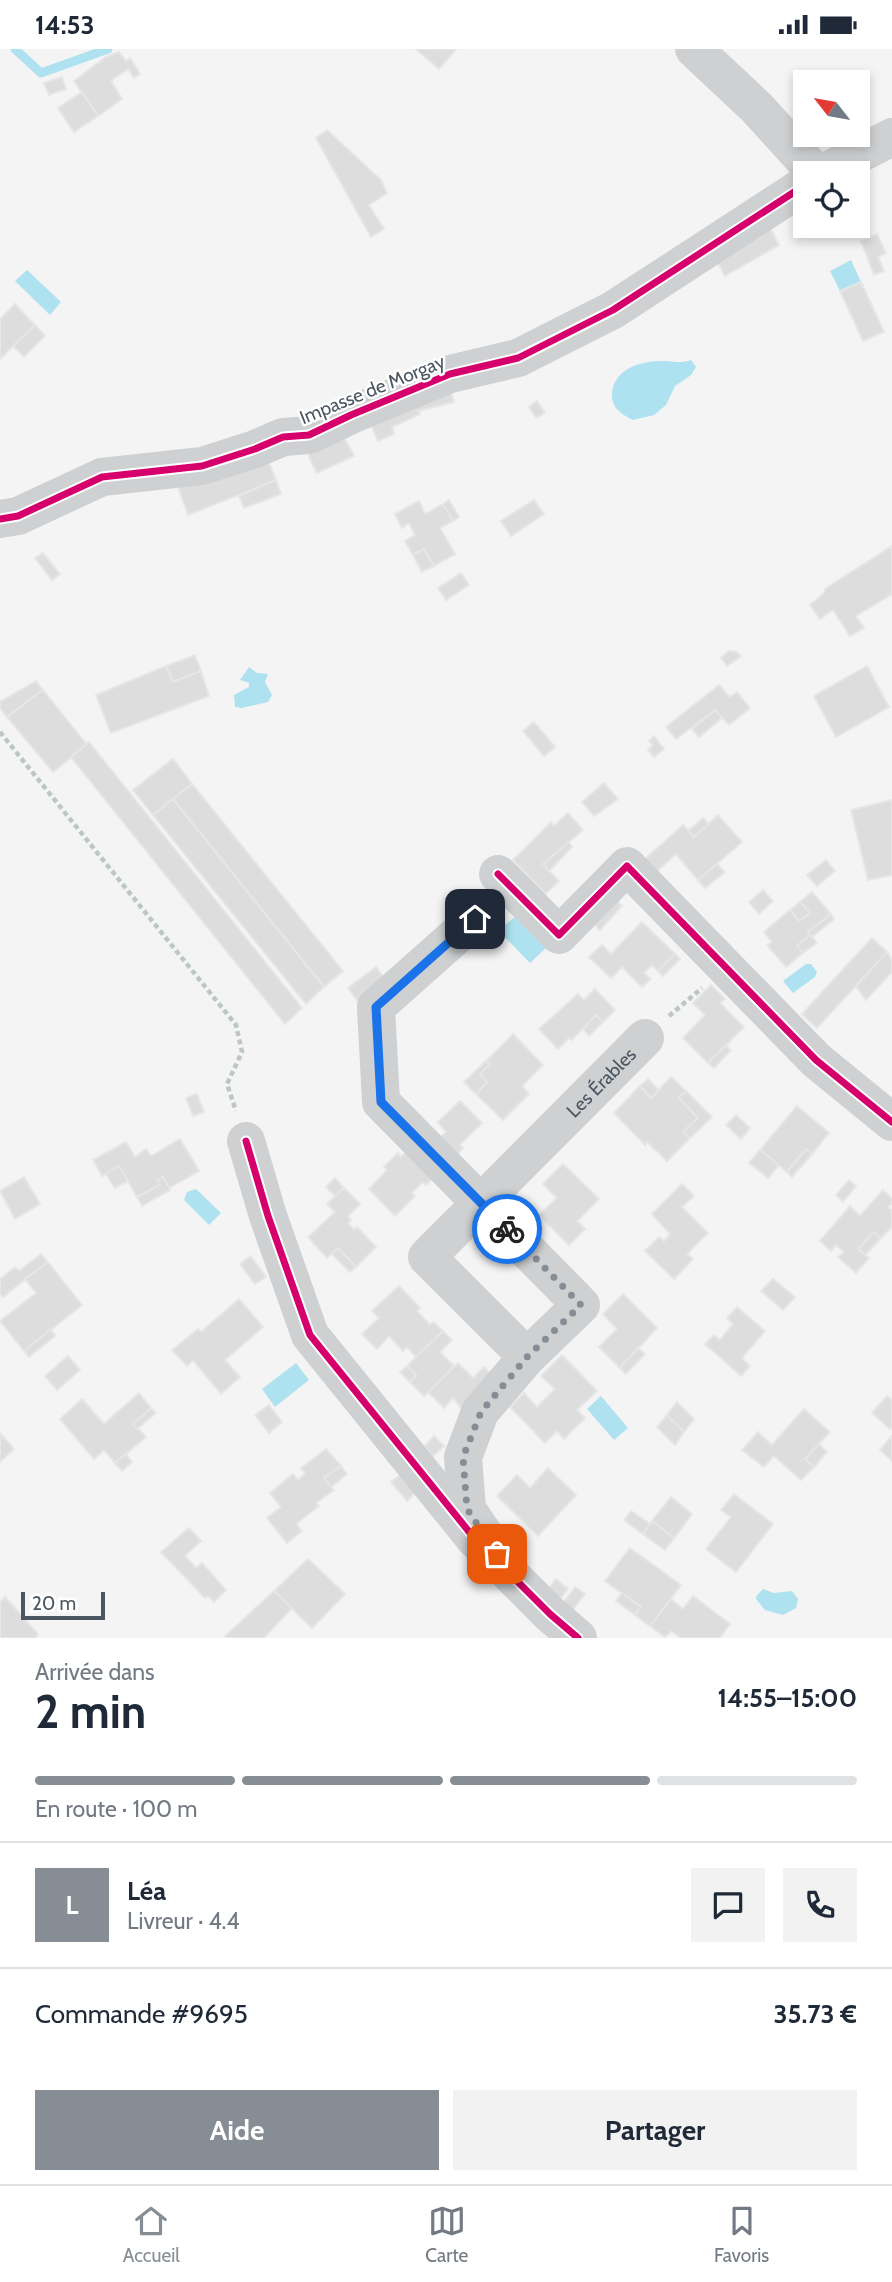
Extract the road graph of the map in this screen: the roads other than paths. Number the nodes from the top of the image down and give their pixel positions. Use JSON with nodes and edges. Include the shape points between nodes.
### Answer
{"nodes":[{"id":1,"x":694,"y":49,"type":"edge"},
{"id":2,"x":892,"y":137,"type":"edge"},
{"id":3,"x":805,"y":161,"type":"edge"},
{"id":4,"x":847,"y":161,"type":"edge"},
{"id":5,"x":793,"y":193,"type":"edge"},
{"id":6,"x":0,"y":519,"type":"edge"},
{"id":7,"x":498,"y":874,"type":"dead end"},
{"id":8,"x":475,"y":919,"type":"dead end"},
{"id":9,"x":645,"y":1038,"type":"road end"},
{"id":10,"x":892,"y":1122,"type":"edge"},
{"id":11,"x":246,"y":1141,"type":"road end"},
{"id":12,"x":482,"y":1203,"type":"junction"},
{"id":13,"x":527,"y":1357,"type":"junction"},
{"id":14,"x":512,"y":1576,"type":"junction"},
{"id":15,"x":578,"y":1638,"type":"edge"}],
"edges":[{"from":1,"to":3,"type":"street"},
{"from":2,"to":4,"type":"street"},
{"from":5,"to":6,"type":"street","name":"Impasse de Morgay","via":[[613,310],[518,358],[450,374],[309,435],[283,436],[202,466],[102,477],[18,516]]},
{"from":7,"to":10,"type":"street","via":[[559,935],[626,866],[816,1060]]},
{"from":8,"to":12,"type":"street","via":[[376,1007],[381,1102]]},
{"from":9,"to":12,"type":"street","name":"Les Érables"},
{"from":11,"to":14,"type":"street","via":[[310,1335],[475,1539]]},
{"from":12,"to":13,"type":"street","via":[[581,1305]]},
{"from":12,"to":13,"type":"street","name":"Les Érables","via":[[427,1257]]},
{"from":13,"to":14,"type":"street","via":[[481,1412],[463,1457],[467,1509]]},
{"from":14,"to":15,"type":"street"}]}
